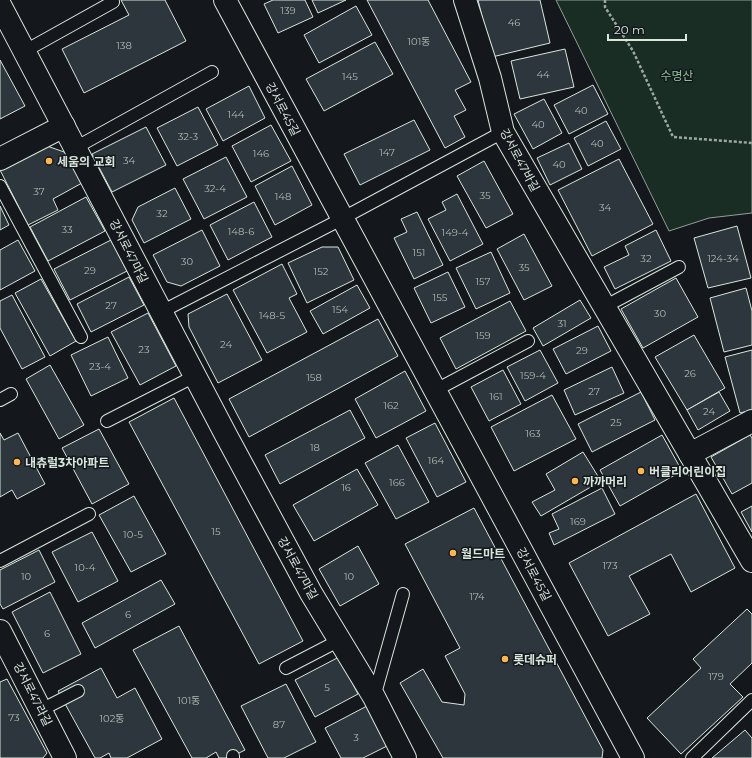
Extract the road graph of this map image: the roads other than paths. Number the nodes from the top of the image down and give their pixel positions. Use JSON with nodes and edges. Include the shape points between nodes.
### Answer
{"nodes":[{"id":1,"x":224,"y":0,"type":"edge"},
{"id":2,"x":465,"y":0,"type":"edge"},
{"id":3,"x":113,"y":2,"type":"dead end"},
{"id":4,"x":0,"y":5,"type":"edge"},
{"id":5,"x":25,"y":51,"type":"junction"},
{"id":6,"x":212,"y":72,"type":"dead end"},
{"id":7,"x":64,"y":126,"type":"junction"},
{"id":8,"x":503,"y":132,"type":"junction"},
{"id":9,"x":75,"y":148,"type":"junction"},
{"id":10,"x":0,"y":159,"type":"edge"},
{"id":11,"x":0,"y":186,"type":"edge"},
{"id":12,"x":342,"y":219,"type":"junction"},
{"id":13,"x":679,"y":267,"type":"dead end"},
{"id":14,"x":604,"y":307,"type":"junction"},
{"id":15,"x":160,"y":312,"type":"junction"},
{"id":16,"x":81,"y":337,"type":"dead end"},
{"id":17,"x":528,"y":341,"type":"dead end"},
{"id":18,"x":195,"y":376,"type":"junction"},
{"id":19,"x":434,"y":391,"type":"junction"},
{"id":20,"x":11,"y":394,"type":"dead end"},
{"id":21,"x":0,"y":400,"type":"edge"},
{"id":22,"x":107,"y":421,"type":"dead end"},
{"id":23,"x":752,"y":421,"type":"edge"},
{"id":24,"x":690,"y":454,"type":"junction"},
{"id":25,"x":89,"y":514,"type":"dead end"},
{"id":26,"x":0,"y":561,"type":"edge"},
{"id":27,"x":752,"y":561,"type":"edge"},
{"id":28,"x":403,"y":594,"type":"dead end"},
{"id":29,"x":0,"y":631,"type":"edge"},
{"id":30,"x":340,"y":640,"type":"junction"},
{"id":31,"x":286,"y":668,"type":"dead end"},
{"id":32,"x":78,"y":691,"type":"dead end"},
{"id":33,"x":374,"y":697,"type":"junction"},
{"id":34,"x":752,"y":700,"type":"edge"},
{"id":35,"x":41,"y":710,"type":"junction"},
{"id":36,"x":65,"y":758,"type":"edge"},
{"id":37,"x":405,"y":758,"type":"edge"},
{"id":38,"x":633,"y":758,"type":"edge"},
{"id":39,"x":692,"y":758,"type":"edge"}],
"edges":[{"from":1,"to":12,"type":"street","name":"강서로45길"},
{"from":2,"to":8,"type":"street","name":"강서로47바길","via":[[490,78]]},
{"from":3,"to":5,"type":"lane"},
{"from":4,"to":5,"type":"street","name":"강서로47마길"},
{"from":5,"to":7,"type":"street","name":"강서로47마길"},
{"from":6,"to":9,"type":"lane"},
{"from":7,"to":9,"type":"street","name":"강서로47마길"},
{"from":7,"to":10,"type":"street"},
{"from":8,"to":12,"type":"lane"},
{"from":8,"to":14,"type":"street","name":"강서로47바길"},
{"from":9,"to":15,"type":"street","name":"강서로47마길"},
{"from":11,"to":16,"type":"lane"},
{"from":12,"to":15,"type":"lane"},
{"from":12,"to":19,"type":"street","name":"강서로45길"},
{"from":13,"to":14,"type":"lane"},
{"from":14,"to":24,"type":"street","name":"강서로47바길"},
{"from":15,"to":18,"type":"street","name":"강서로47마길"},
{"from":17,"to":19,"type":"lane"},
{"from":18,"to":22,"type":"lane"},
{"from":18,"to":30,"type":"street","name":"강서로47마길"},
{"from":19,"to":38,"type":"street","name":"강서로45길"},
{"from":20,"to":21,"type":"lane"},
{"from":23,"to":24,"type":"street"},
{"from":24,"to":27,"type":"street","name":"강서로47바길"},
{"from":25,"to":26,"type":"lane"},
{"from":28,"to":33,"type":"lane"},
{"from":29,"to":35,"type":"street","name":"강서로47라길"},
{"from":30,"to":31,"type":"lane"},
{"from":30,"to":33,"type":"street","name":"강서로47마길"},
{"from":32,"to":35,"type":"lane"},
{"from":33,"to":37,"type":"street","name":"강서로47마길"},
{"from":34,"to":39,"type":"lane"},
{"from":35,"to":36,"type":"street","name":"강서로47라길"}]}
